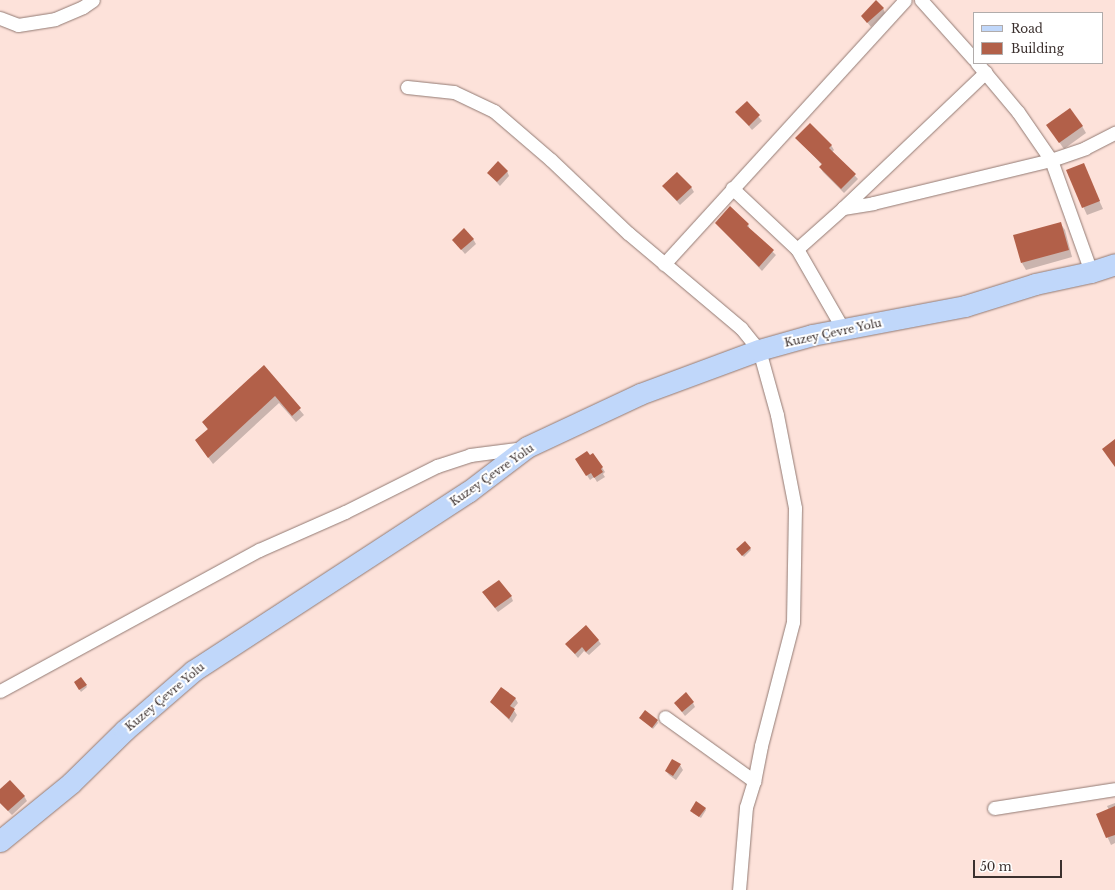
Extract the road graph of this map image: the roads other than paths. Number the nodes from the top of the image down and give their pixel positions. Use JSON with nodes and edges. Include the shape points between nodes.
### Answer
{"nodes":[{"id":1,"x":93,"y":0,"type":"edge"},
{"id":2,"x":905,"y":0,"type":"edge"},
{"id":3,"x":921,"y":0,"type":"edge"},
{"id":4,"x":0,"y":18,"type":"edge"},
{"id":5,"x":973,"y":58,"type":"edge"},
{"id":6,"x":981,"y":68,"type":"edge"},
{"id":7,"x":407,"y":87,"type":"dead end"},
{"id":8,"x":1115,"y":133,"type":"edge"},
{"id":9,"x":1051,"y":160,"type":"junction"},
{"id":10,"x":732,"y":188,"type":"junction"},
{"id":11,"x":843,"y":208,"type":"junction"},
{"id":12,"x":797,"y":249,"type":"junction"},
{"id":13,"x":664,"y":264,"type":"junction"},
{"id":14,"x":1115,"y":264,"type":"edge"},
{"id":15,"x":1091,"y":272,"type":"junction"},
{"id":16,"x":844,"y":329,"type":"junction"},
{"id":17,"x":759,"y":350,"type":"junction"},
{"id":18,"x":527,"y":447,"type":"junction"},
{"id":19,"x":0,"y":691,"type":"edge"},
{"id":20,"x":665,"y":717,"type":"dead end"},
{"id":21,"x":754,"y":781,"type":"junction"},
{"id":22,"x":1115,"y":789,"type":"edge"},
{"id":23,"x":994,"y":808,"type":"dead end"},
{"id":24,"x":0,"y":841,"type":"edge"},
{"id":25,"x":739,"y":890,"type":"edge"}],
"edges":[{"from":1,"to":4,"type":"street","via":[[55,19],[18,25]]},
{"from":2,"to":10,"type":"street"},
{"from":3,"to":5,"type":"street"},
{"from":6,"to":9,"type":"street","via":[[1032,130]]},
{"from":6,"to":11,"type":"street"},
{"from":7,"to":13,"type":"street","via":[[454,92],[494,111],[552,160]]},
{"from":8,"to":9,"type":"street","via":[[1086,148]]},
{"from":9,"to":11,"type":"street"},
{"from":9,"to":15,"type":"street"},
{"from":10,"to":12,"type":"street"},
{"from":10,"to":13,"type":"street"},
{"from":11,"to":12,"type":"street"},
{"from":12,"to":16,"type":"street"},
{"from":13,"to":17,"type":"street","via":[[741,328]]},
{"from":14,"to":15,"type":"main road","name":"Kuzey Çevre Yolu"},
{"from":15,"to":16,"type":"main road","name":"Kuzey Çevre Yolu","via":[[1035,284],[965,306]]},
{"from":16,"to":17,"type":"main road","name":"Kuzey Çevre Yolu"},
{"from":17,"to":18,"type":"main road","name":"Kuzey Çevre Yolu","via":[[640,394]]},
{"from":17,"to":21,"type":"street","via":[[777,415],[795,508],[793,622]]},
{"from":18,"to":19,"type":"street","via":[[470,455],[437,466],[345,512],[259,550]]},
{"from":18,"to":24,"type":"main road","name":"Kuzey Çevre Yolu","via":[[468,492],[193,671],[125,730],[71,783]]},
{"from":20,"to":21,"type":"street"},
{"from":21,"to":25,"type":"street","via":[[746,807]]},
{"from":22,"to":23,"type":"street"}]}
